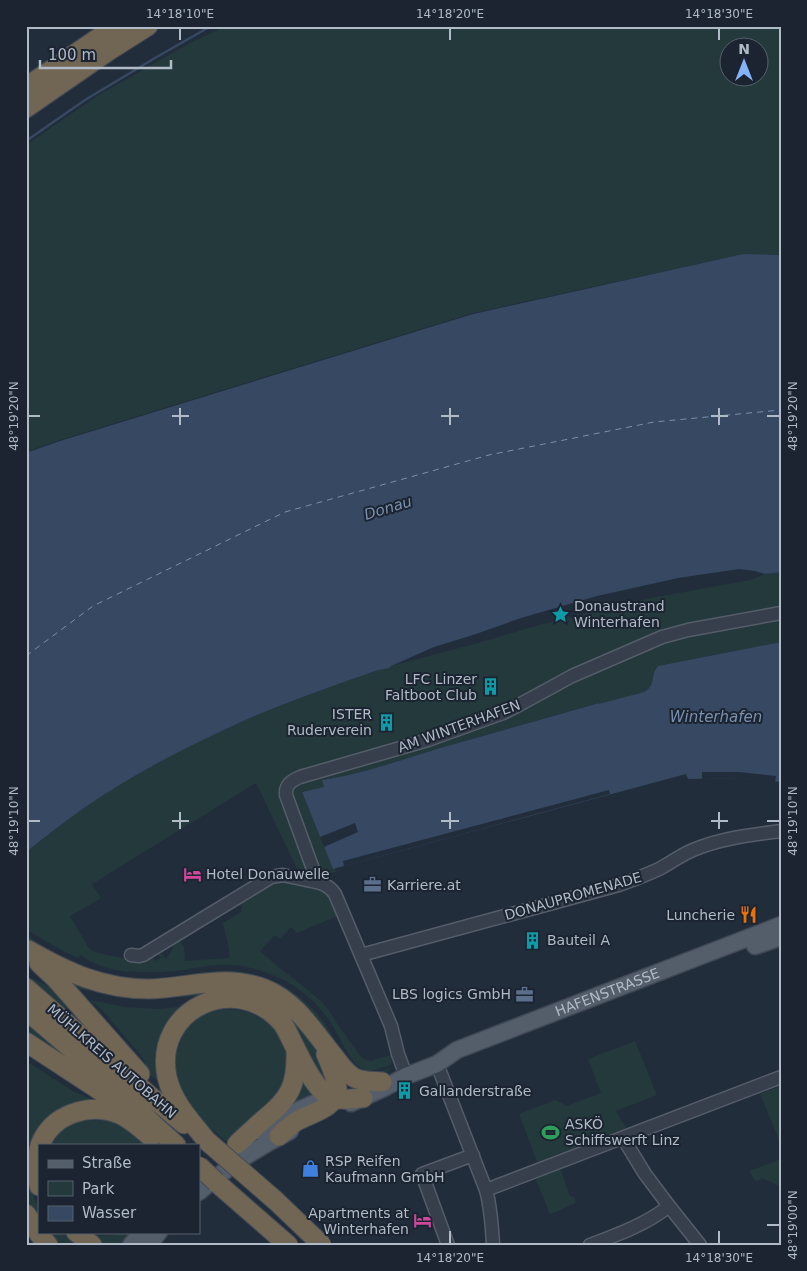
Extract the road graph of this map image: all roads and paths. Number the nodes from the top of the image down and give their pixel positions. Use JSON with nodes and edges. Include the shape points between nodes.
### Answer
{"nodes":[{"id":1,"x":97,"y":26,"type":"edge"},
{"id":2,"x":116,"y":26,"type":"edge"},
{"id":3,"x":148,"y":26,"type":"edge"},
{"id":4,"x":26,"y":74,"type":"edge"},
{"id":5,"x":26,"y":87,"type":"edge"},
{"id":6,"x":26,"y":108,"type":"edge"},
{"id":7,"x":781,"y":613,"type":"edge"},
{"id":8,"x":781,"y":830,"type":"edge"},
{"id":9,"x":312,"y":881,"type":"junction"},
{"id":10,"x":781,"y":925,"type":"edge"},
{"id":11,"x":781,"y":938,"type":"edge"},
{"id":12,"x":27,"y":949,"type":"edge"},
{"id":13,"x":130,"y":955,"type":"dead end"},
{"id":14,"x":361,"y":955,"type":"junction"},
{"id":15,"x":26,"y":988,"type":"edge"},
{"id":16,"x":26,"y":1010,"type":"edge"},
{"id":17,"x":322,"y":1040,"type":"junction"},
{"id":18,"x":26,"y":1042,"type":"edge"},
{"id":19,"x":296,"y":1049,"type":"junction"},
{"id":20,"x":437,"y":1064,"type":"junction"},
{"id":21,"x":406,"y":1076,"type":"junction"},
{"id":22,"x":781,"y":1077,"type":"edge"},
{"id":23,"x":382,"y":1082,"type":"junction"},
{"id":24,"x":333,"y":1097,"type":"junction"},
{"id":25,"x":363,"y":1098,"type":"junction"},
{"id":26,"x":178,"y":1118,"type":"junction"},
{"id":27,"x":155,"y":1126,"type":"junction"},
{"id":28,"x":201,"y":1136,"type":"junction"},
{"id":29,"x":278,"y":1136,"type":"junction"},
{"id":30,"x":623,"y":1138,"type":"junction"},
{"id":31,"x":41,"y":1144,"type":"edge"},
{"id":32,"x":161,"y":1144,"type":"edge"},
{"id":33,"x":175,"y":1144,"type":"edge"},
{"id":34,"x":237,"y":1144,"type":"junction"},
{"id":35,"x":38,"y":1155,"type":"edge"},
{"id":36,"x":473,"y":1156,"type":"junction"},
{"id":37,"x":200,"y":1167,"type":"edge"},
{"id":38,"x":200,"y":1170,"type":"edge"},
{"id":39,"x":200,"y":1172,"type":"edge"},
{"id":40,"x":38,"y":1180,"type":"edge"},
{"id":41,"x":216,"y":1182,"type":"junction"},
{"id":42,"x":486,"y":1190,"type":"junction"},
{"id":43,"x":200,"y":1191,"type":"edge"},
{"id":44,"x":669,"y":1206,"type":"junction"},
{"id":45,"x":26,"y":1214,"type":"edge"},
{"id":46,"x":38,"y":1232,"type":"edge"},
{"id":47,"x":40,"y":1234,"type":"edge"},
{"id":48,"x":78,"y":1234,"type":"edge"},
{"id":49,"x":140,"y":1234,"type":"edge"},
{"id":50,"x":157,"y":1234,"type":"edge"},
{"id":51,"x":48,"y":1245,"type":"edge"},
{"id":52,"x":92,"y":1245,"type":"edge"},
{"id":53,"x":131,"y":1245,"type":"edge"},
{"id":54,"x":148,"y":1245,"type":"edge"},
{"id":55,"x":288,"y":1245,"type":"edge"},
{"id":56,"x":322,"y":1245,"type":"edge"},
{"id":57,"x":448,"y":1245,"type":"edge"},
{"id":58,"x":493,"y":1245,"type":"edge"},
{"id":59,"x":590,"y":1245,"type":"edge"},
{"id":60,"x":700,"y":1245,"type":"edge"}],
"edges":[{"from":1,"to":4,"type":"highway"},
{"from":2,"to":5,"type":"highway"},
{"from":3,"to":6,"type":"highway"},
{"from":7,"to":9,"type":"street","name":"AM WINTERHAFEN","via":[[662,637],[572,676],[503,713],[428,740],[296,778],[287,786],[286,795],[313,870]]},
{"from":8,"to":14,"type":"street","name":"DONAUPROMENADE","via":[[709,844],[619,885]]},
{"from":9,"to":13,"type":"street","via":[[283,875],[271,877],[143,955]]},
{"from":9,"to":14,"type":"street","via":[[326,885],[335,894]]},
{"from":10,"to":20,"type":"main road","name":"HAFENSTRASSE","via":[[457,1050]]},
{"from":11,"to":20,"type":"main road","name":"HAFENSTRASSE","via":[[461,1060]]},
{"from":12,"to":17,"type":"highway","via":[[78,976],[129,988],[169,988],[223,981],[255,985],[291,1005]]},
{"from":12,"to":26,"type":"highway"},
{"from":14,"to":21,"type":"street","via":[[391,1026]]},
{"from":15,"to":26,"type":"highway","name":"MÜHLKREIS AUTOBAHN"},
{"from":16,"to":27,"type":"highway","name":"MÜHLKREIS AUTOBAHN","via":[[104,1076]]},
{"from":17,"to":23,"type":"highway","via":[[354,1078]]},
{"from":17,"to":24,"type":"highway","via":[[337,1089]]},
{"from":18,"to":27,"type":"highway"},
{"from":19,"to":24,"type":"highway","via":[[313,1079]]},
{"from":19,"to":28,"type":"highway","via":[[278,1018],[266,1008],[249,1001],[220,999],[186,1015],[169,1042],[167,1075],[178,1105]]},
{"from":19,"to":34,"type":"highway","via":[[295,1075],[287,1096],[275,1112]]},
{"from":20,"to":21,"type":"main road","name":"HAFENSTRASSE"},
{"from":20,"to":36,"type":"street"},
{"from":21,"to":23,"type":"main road","name":"HAFENSTRASSE"},
{"from":21,"to":25,"type":"main road","name":"HAFENSTRASSE"},
{"from":22,"to":30,"type":"street"},
{"from":23,"to":24,"type":"main road","name":"HAFENSTRASSE"},
{"from":24,"to":25,"type":"highway"},
{"from":24,"to":29,"type":"highway","via":[[327,1106],[294,1122]]},
{"from":24,"to":34,"type":"main road","name":"HAFENSTRASSE","via":[[292,1112]]},
{"from":25,"to":29,"type":"main road","name":"HAFENSTRASSE"},
{"from":26,"to":28,"type":"highway","name":"MÜHLKREIS AUTOBAHN"},
{"from":27,"to":33,"type":"highway","name":"MÜHLKREIS AUTOBAHN"},
{"from":28,"to":56,"type":"highway","bridge":true},
{"from":29,"to":43,"type":"main road","name":"HAFENSTRASSE","via":[[237,1161]]},
{"from":30,"to":42,"type":"street"},
{"from":30,"to":44,"type":"street"},
{"from":31,"to":32,"type":"highway","via":[[59,1121],[73,1113],[95,1109],[127,1118]]},
{"from":34,"to":38,"type":"main road","name":"HAFENSTRASSE"},
{"from":35,"to":40,"type":"highway"},
{"from":36,"to":42,"type":"street"},
{"from":36,"to":57,"type":"street","via":[[422,1174]]},
{"from":37,"to":41,"type":"highway","bridge":true},
{"from":39,"to":41,"type":"highway","bridge":true},
{"from":41,"to":55,"type":"highway"},
{"from":42,"to":58,"type":"street"},
{"from":44,"to":59,"type":"street"},
{"from":44,"to":60,"type":"street"},
{"from":45,"to":46,"type":"highway"},
{"from":47,"to":51,"type":"highway"},
{"from":48,"to":52,"type":"highway"},
{"from":49,"to":53,"type":"main road"},
{"from":50,"to":54,"type":"main road"}]}
